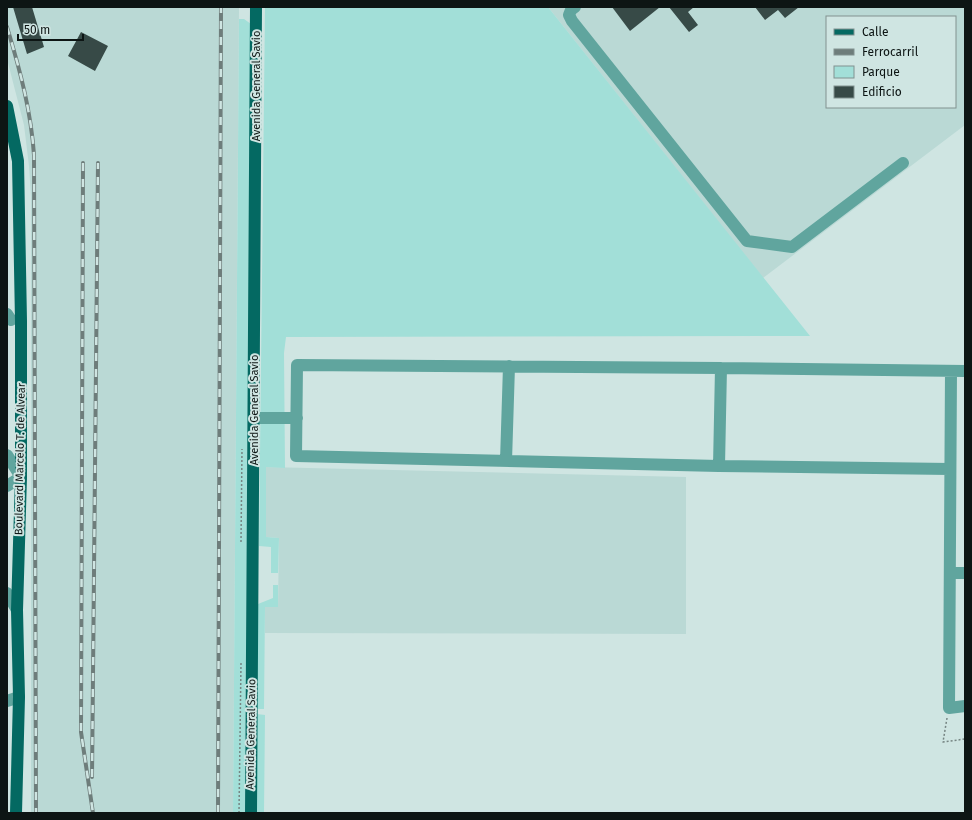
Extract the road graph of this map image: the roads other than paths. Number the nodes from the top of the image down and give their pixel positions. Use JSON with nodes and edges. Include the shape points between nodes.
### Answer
{"nodes":[{"id":1,"x":256,"y":7,"type":"edge"},
{"id":2,"x":574,"y":7,"type":"edge"},
{"id":3,"x":7,"y":106,"type":"edge"},
{"id":4,"x":11,"y":147,"type":"edge"},
{"id":5,"x":903,"y":163,"type":"dead end"},
{"id":6,"x":12,"y":319,"type":"edge"},
{"id":7,"x":509,"y":366,"type":"junction"},
{"id":8,"x":721,"y":368,"type":"junction"},
{"id":9,"x":951,"y":371,"type":"junction"},
{"id":10,"x":965,"y":371,"type":"edge"},
{"id":11,"x":254,"y":418,"type":"junction"},
{"id":12,"x":296,"y":418,"type":"junction"},
{"id":13,"x":7,"y":455,"type":"edge"},
{"id":14,"x":506,"y":461,"type":"junction"},
{"id":15,"x":719,"y":466,"type":"junction"},
{"id":16,"x":950,"y":469,"type":"junction"},
{"id":17,"x":21,"y":477,"type":"junction"},
{"id":18,"x":7,"y":486,"type":"edge"},
{"id":19,"x":950,"y":573,"type":"junction"},
{"id":20,"x":965,"y":573,"type":"edge"},
{"id":21,"x":7,"y":593,"type":"edge"},
{"id":22,"x":18,"y":610,"type":"junction"},
{"id":23,"x":19,"y":697,"type":"junction"},
{"id":24,"x":7,"y":701,"type":"edge"},
{"id":25,"x":965,"y":706,"type":"edge"},
{"id":26,"x":16,"y":813,"type":"edge"},
{"id":27,"x":250,"y":813,"type":"edge"}],
"edges":[{"from":1,"to":11,"type":"main road","name":"Avenida General Savio"},
{"from":2,"to":5,"type":"street","via":[[569,15],[572,21],[746,241],[792,247]]},
{"from":3,"to":4,"type":"main road","name":"Boulevard Marcelo T. de Alvear"},
{"from":4,"to":6,"type":"main road","name":"Boulevard Marcelo T. de Alvear","via":[[19,182]]},
{"from":6,"to":17,"type":"main road","name":"Boulevard Marcelo T. de Alvear"},
{"from":7,"to":8,"type":"street"},
{"from":7,"to":12,"type":"street","via":[[298,365]]},
{"from":7,"to":14,"type":"street"},
{"from":8,"to":9,"type":"street"},
{"from":8,"to":15,"type":"street"},
{"from":9,"to":10,"type":"street"},
{"from":9,"to":16,"type":"street"},
{"from":11,"to":12,"type":"street"},
{"from":11,"to":27,"type":"main road","name":"Avenida General Savio"},
{"from":12,"to":14,"type":"street","via":[[296,456]]},
{"from":13,"to":17,"type":"street"},
{"from":14,"to":15,"type":"street"},
{"from":15,"to":16,"type":"street"},
{"from":16,"to":19,"type":"street"},
{"from":17,"to":18,"type":"street"},
{"from":17,"to":22,"type":"main road","name":"Boulevard Marcelo T. de Alvear"},
{"from":19,"to":20,"type":"street"},
{"from":19,"to":25,"type":"street","via":[[949,708]]},
{"from":21,"to":22,"type":"street"},
{"from":22,"to":23,"type":"main road","name":"Boulevard Marcelo T. de Alvear"},
{"from":23,"to":24,"type":"street"},
{"from":23,"to":26,"type":"main road","name":"Boulevard Marcelo T. de Alvear"}]}
